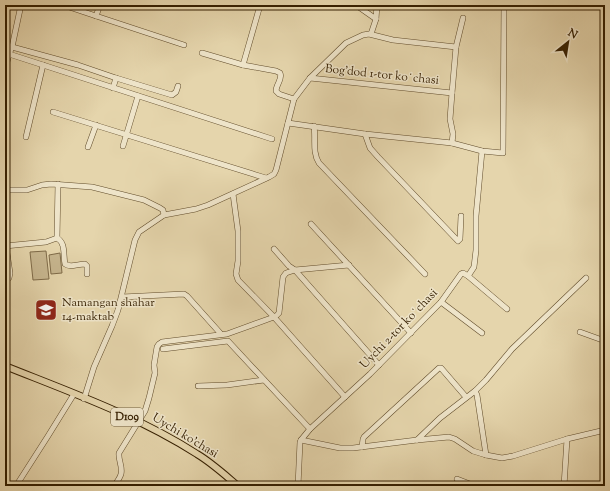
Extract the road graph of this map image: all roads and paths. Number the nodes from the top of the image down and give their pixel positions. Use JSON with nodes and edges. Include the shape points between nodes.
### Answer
{"nodes":[{"id":1,"x":21,"y":5,"type":"edge"},
{"id":2,"x":63,"y":5,"type":"edge"},
{"id":3,"x":100,"y":5,"type":"edge"},
{"id":4,"x":257,"y":5,"type":"edge"},
{"id":5,"x":356,"y":5,"type":"edge"},
{"id":6,"x":377,"y":5,"type":"edge"},
{"id":7,"x":504,"y":5,"type":"edge"},
{"id":8,"x":96,"y":16,"type":"junction"},
{"id":9,"x":463,"y":18,"type":"dead end"},
{"id":10,"x":376,"y":19,"type":"junction"},
{"id":11,"x":371,"y":34,"type":"junction"},
{"id":12,"x":184,"y":45,"type":"dead end"},
{"id":13,"x":12,"y":46,"type":"junction"},
{"id":14,"x":456,"y":47,"type":"junction"},
{"id":15,"x":7,"y":53,"type":"edge"},
{"id":16,"x":202,"y":53,"type":"dead end"},
{"id":17,"x":43,"y":65,"type":"junction"},
{"id":18,"x":243,"y":65,"type":"junction"},
{"id":19,"x":5,"y":70,"type":"edge"},
{"id":20,"x":116,"y":78,"type":"junction"},
{"id":21,"x":310,"y":78,"type":"junction"},
{"id":22,"x":178,"y":86,"type":"dead end"},
{"id":23,"x":112,"y":88,"type":"junction"},
{"id":24,"x":452,"y":93,"type":"junction"},
{"id":25,"x":138,"y":96,"type":"junction"},
{"id":26,"x":294,"y":99,"type":"junction"},
{"id":27,"x":53,"y":112,"type":"dead end"},
{"id":28,"x":288,"y":123,"type":"junction"},
{"id":29,"x":96,"y":125,"type":"junction"},
{"id":30,"x":314,"y":126,"type":"junction"},
{"id":31,"x":127,"y":134,"type":"junction"},
{"id":32,"x":365,"y":134,"type":"junction"},
{"id":33,"x":26,"y":137,"type":"dead end"},
{"id":34,"x":272,"y":139,"type":"dead end"},
{"id":35,"x":452,"y":143,"type":"junction"},
{"id":36,"x":123,"y":146,"type":"dead end"},
{"id":37,"x":88,"y":147,"type":"dead end"},
{"id":38,"x":482,"y":151,"type":"junction"},
{"id":39,"x":266,"y":178,"type":"junction"},
{"id":40,"x":58,"y":184,"type":"junction"},
{"id":41,"x":5,"y":190,"type":"edge"},
{"id":42,"x":233,"y":194,"type":"junction"},
{"id":43,"x":164,"y":215,"type":"junction"},
{"id":44,"x":462,"y":216,"type":"dead end"},
{"id":45,"x":311,"y":224,"type":"dead end"},
{"id":46,"x":57,"y":238,"type":"junction"},
{"id":47,"x":6,"y":246,"type":"edge"},
{"id":48,"x":274,"y":249,"type":"dead end"},
{"id":49,"x":349,"y":265,"type":"junction"},
{"id":50,"x":295,"y":270,"type":"junction"},
{"id":51,"x":87,"y":274,"type":"dead end"},
{"id":52,"x":425,"y":274,"type":"dead end"},
{"id":53,"x":468,"y":276,"type":"junction"},
{"id":54,"x":586,"y":278,"type":"dead end"},
{"id":55,"x":5,"y":279,"type":"edge"},
{"id":56,"x":122,"y":297,"type":"junction"},
{"id":57,"x":441,"y":302,"type":"junction"},
{"id":58,"x":507,"y":309,"type":"dead end"},
{"id":59,"x":274,"y":317,"type":"junction"},
{"id":60,"x":580,"y":332,"type":"dead end"},
{"id":61,"x":411,"y":333,"type":"junction"},
{"id":62,"x":482,"y":333,"type":"dead end"},
{"id":63,"x":220,"y":334,"type":"junction"},
{"id":64,"x":605,"y":341,"type":"edge"},
{"id":65,"x":163,"y":349,"type":"dead end"},
{"id":66,"x":379,"y":365,"type":"junction"},
{"id":67,"x":5,"y":366,"type":"edge"},
{"id":68,"x":264,"y":380,"type":"junction"},
{"id":69,"x":198,"y":386,"type":"dead end"},
{"id":70,"x":475,"y":390,"type":"junction"},
{"id":71,"x":74,"y":394,"type":"junction"},
{"id":72,"x":345,"y":397,"type":"junction"},
{"id":73,"x":466,"y":397,"type":"junction"},
{"id":74,"x":84,"y":398,"type":"junction"},
{"id":75,"x":138,"y":421,"type":"junction"},
{"id":76,"x":310,"y":429,"type":"junction"},
{"id":77,"x":605,"y":430,"type":"edge"},
{"id":78,"x":301,"y":440,"type":"junction"},
{"id":79,"x":417,"y":440,"type":"junction"},
{"id":80,"x":567,"y":440,"type":"junction"},
{"id":81,"x":362,"y":447,"type":"junction"},
{"id":82,"x":486,"y":455,"type":"junction"},
{"id":83,"x":457,"y":479,"type":"dead end"},
{"id":84,"x":16,"y":486,"type":"edge"},
{"id":85,"x":114,"y":486,"type":"edge"},
{"id":86,"x":238,"y":486,"type":"edge"},
{"id":87,"x":298,"y":486,"type":"edge"},
{"id":88,"x":475,"y":486,"type":"edge"},
{"id":89,"x":564,"y":486,"type":"edge"}],
"edges":[{"from":1,"to":13,"type":"street"},
{"from":2,"to":8,"type":"street"},
{"from":3,"to":8,"type":"street"},
{"from":4,"to":18,"type":"street","via":[[259,9]]},
{"from":5,"to":10,"type":"street"},
{"from":6,"to":10,"type":"street"},
{"from":7,"to":38,"type":"street","via":[[503,153]]},
{"from":8,"to":12,"type":"street"},
{"from":9,"to":14,"type":"street","name":"Bog'dod 1-tor koʻchasi"},
{"from":10,"to":11,"type":"street"},
{"from":11,"to":14,"type":"street","via":[[393,40]]},
{"from":11,"to":21,"type":"street","via":[[346,43]]},
{"from":13,"to":15,"type":"street"},
{"from":13,"to":20,"type":"street"},
{"from":14,"to":24,"type":"street","name":"Bog'dod 1-tor koʻchasi"},
{"from":15,"to":17,"type":"street"},
{"from":15,"to":19,"type":"street"},
{"from":16,"to":18,"type":"street"},
{"from":17,"to":23,"type":"street"},
{"from":17,"to":33,"type":"street"},
{"from":18,"to":26,"type":"street","via":[[279,72],[281,77],[276,91]]},
{"from":20,"to":22,"type":"street","via":[[172,95]]},
{"from":20,"to":23,"type":"street"},
{"from":21,"to":24,"type":"street","name":"Bog'dod 1-tor koʻchasi"},
{"from":21,"to":26,"type":"street"},
{"from":23,"to":25,"type":"street"},
{"from":24,"to":35,"type":"street","name":"Bog'dod 1-tor koʻchasi"},
{"from":25,"to":31,"type":"street"},
{"from":25,"to":34,"type":"street"},
{"from":26,"to":28,"type":"street"},
{"from":27,"to":29,"type":"street"},
{"from":28,"to":30,"type":"street"},
{"from":28,"to":39,"type":"street","via":[[276,170],[272,176]]},
{"from":29,"to":31,"type":"street"},
{"from":29,"to":37,"type":"street"},
{"from":30,"to":32,"type":"street"},
{"from":30,"to":52,"type":"street","via":[[315,154],[319,163]]},
{"from":31,"to":36,"type":"street"},
{"from":31,"to":39,"type":"street"},
{"from":32,"to":35,"type":"street"},
{"from":32,"to":44,"type":"street","via":[[370,148],[458,240]]},
{"from":35,"to":38,"type":"street"},
{"from":38,"to":53,"type":"street","via":[[476,216],[476,250],[474,267]]},
{"from":39,"to":42,"type":"street"},
{"from":40,"to":41,"type":"street","via":[[42,185],[27,190]]},
{"from":40,"to":43,"type":"street","via":[[92,187],[144,200],[163,210]]},
{"from":40,"to":46,"type":"street"},
{"from":42,"to":43,"type":"street","via":[[196,209]]},
{"from":42,"to":59,"type":"street","via":[[238,231],[237,278]]},
{"from":43,"to":56,"type":"street","via":[[137,235]]},
{"from":45,"to":49,"type":"street"},
{"from":46,"to":47,"type":"street","via":[[46,242]]},
{"from":46,"to":51,"type":"street","via":[[62,243],[65,264],[85,264]]},
{"from":47,"to":55,"type":"street","via":[[10,273],[9,278]]},
{"from":48,"to":50,"type":"street"},
{"from":49,"to":50,"type":"street"},
{"from":49,"to":61,"type":"street"},
{"from":50,"to":59,"type":"street","via":[[283,277],[279,313]]},
{"from":50,"to":66,"type":"street"},
{"from":53,"to":57,"type":"street","name":"Uychi 2-tor koʻchasi","via":[[460,274]]},
{"from":53,"to":58,"type":"street"},
{"from":54,"to":70,"type":"street","via":[[512,349]]},
{"from":56,"to":63,"type":"street","via":[[184,294]]},
{"from":56,"to":74,"type":"street"},
{"from":57,"to":61,"type":"street","name":"Uychi 2-tor koʻchasi"},
{"from":57,"to":62,"type":"street"},
{"from":59,"to":63,"type":"street","via":[[227,334]]},
{"from":59,"to":72,"type":"street"},
{"from":60,"to":64,"type":"street"},
{"from":61,"to":66,"type":"street","name":"Uychi 2-tor koʻchasi"},
{"from":63,"to":75,"type":"street","via":[[159,344],[149,398],[145,411]]},
{"from":65,"to":68,"type":"street","via":[[228,341]]},
{"from":66,"to":72,"type":"street","name":"Uychi 2-tor koʻchasi"},
{"from":67,"to":71,"type":"main road","name":"Uychi ko'chasi","number":"D109"},
{"from":68,"to":69,"type":"street"},
{"from":68,"to":76,"type":"street"},
{"from":70,"to":73,"type":"street"},
{"from":70,"to":82,"type":"street"},
{"from":71,"to":74,"type":"main road","name":"Uychi ko'chasi","number":"D109"},
{"from":71,"to":84,"type":"street"},
{"from":72,"to":76,"type":"street","name":"Uychi 2-tor koʻchasi"},
{"from":73,"to":79,"type":"street"},
{"from":73,"to":81,"type":"street","via":[[441,368],[438,368],[364,437]]},
{"from":74,"to":75,"type":"main road","name":"Uychi ko'chasi","number":"D109"},
{"from":75,"to":85,"type":"street","via":[[119,453],[122,472]]},
{"from":75,"to":86,"type":"main road","name":"Uychi ko'chasi","number":"D109","via":[[198,454]]},
{"from":76,"to":78,"type":"street","name":"Uychi 2-tor koʻchasi"},
{"from":77,"to":80,"type":"street"},
{"from":78,"to":81,"type":"street","via":[[340,448]]},
{"from":78,"to":87,"type":"street"},
{"from":79,"to":81,"type":"street"},
{"from":79,"to":82,"type":"street","via":[[449,437],[473,451]]},
{"from":80,"to":82,"type":"street","via":[[513,456],[502,458]]},
{"from":80,"to":89,"type":"street"},
{"from":83,"to":88,"type":"street"}]}
